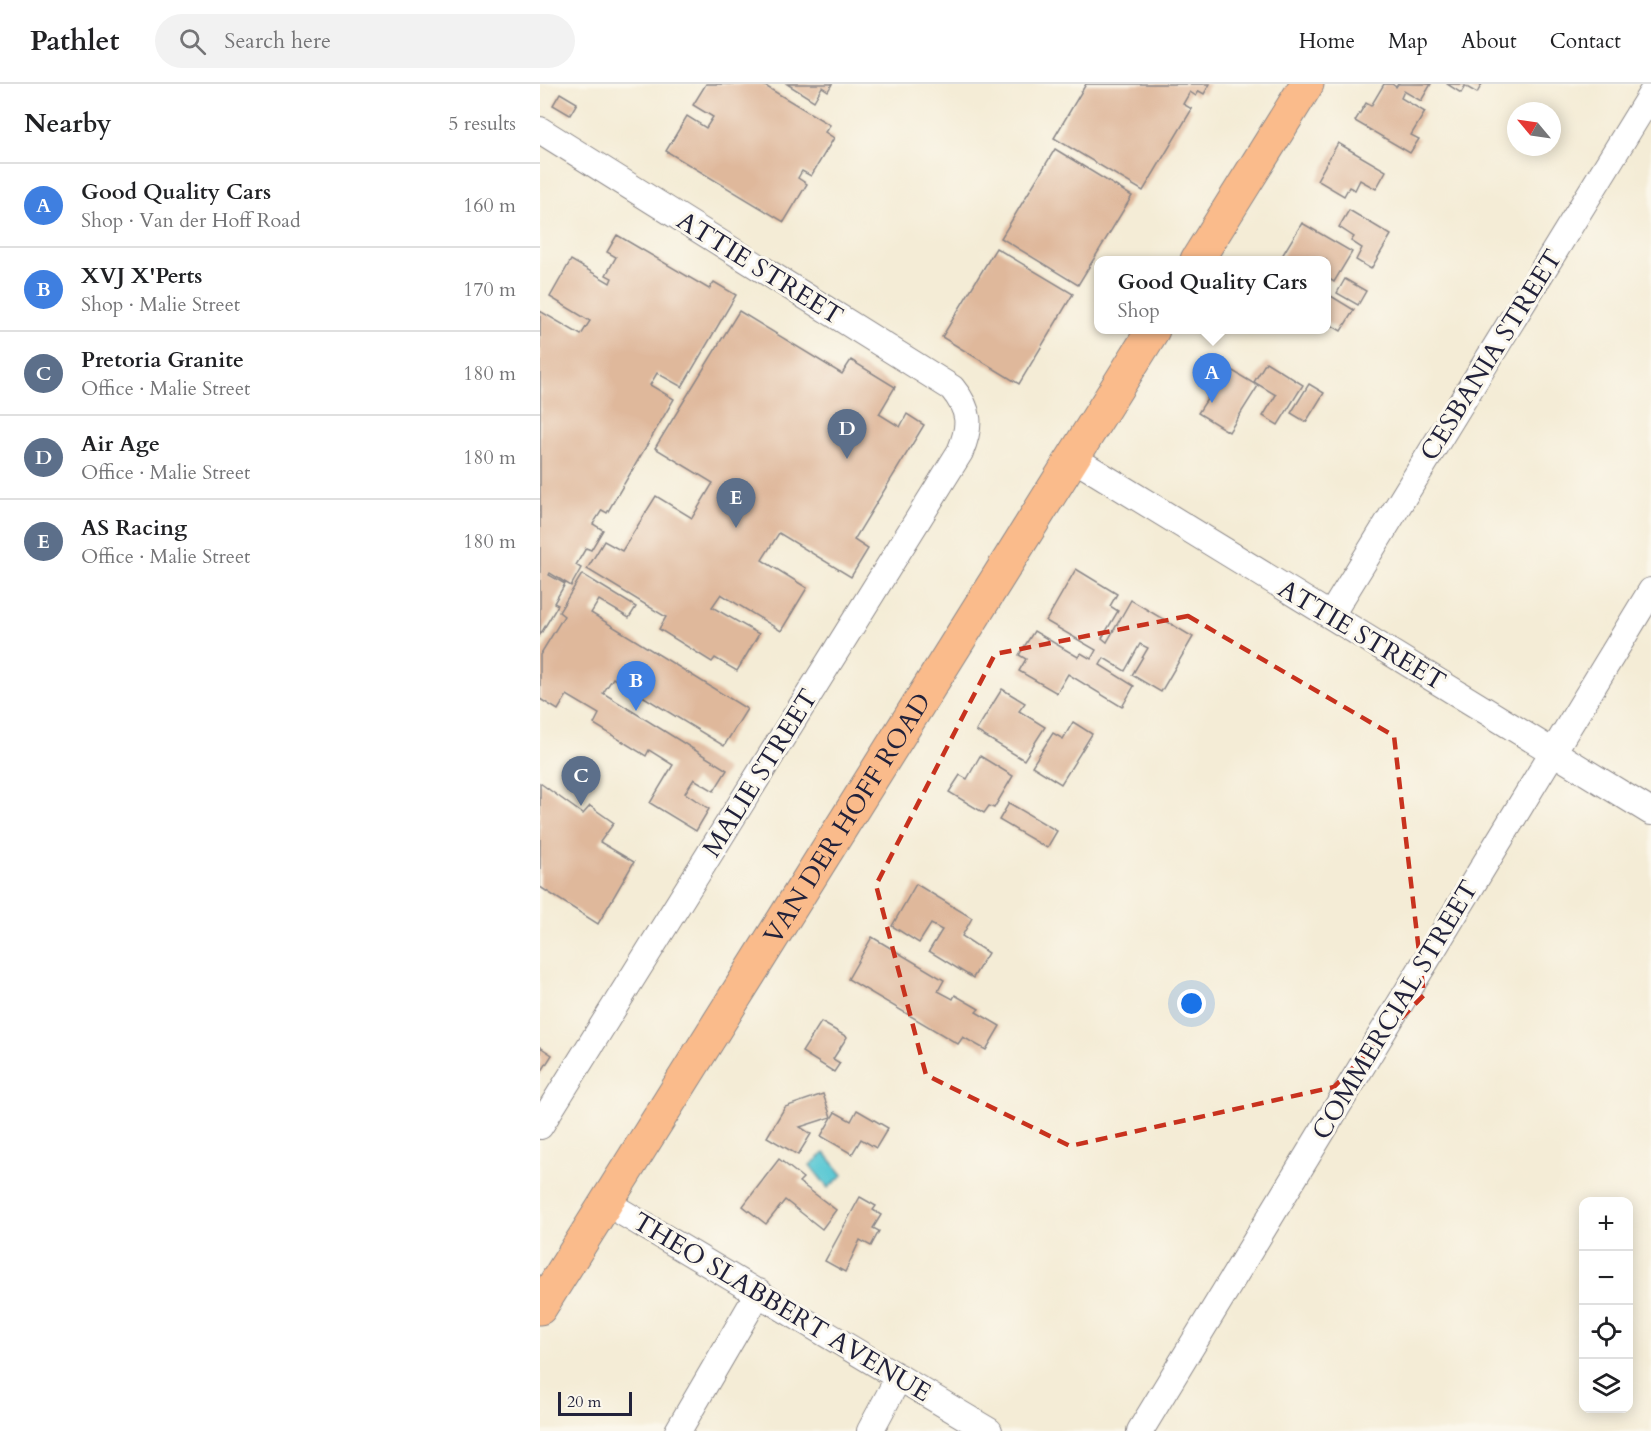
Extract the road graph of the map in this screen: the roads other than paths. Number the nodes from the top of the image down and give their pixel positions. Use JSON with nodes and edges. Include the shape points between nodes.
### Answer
{"nodes":[{"id":1,"x":1307,"y":84,"type":"edge"},
{"id":2,"x":1651,"y":94,"type":"edge"},
{"id":3,"x":540,"y":130,"type":"edge"},
{"id":4,"x":1200,"y":256,"type":"edge"},
{"id":5,"x":1150,"y":334,"type":"edge"},
{"id":6,"x":968,"y":416,"type":"joint"},
{"id":7,"x":1073,"y":458,"type":"junction"},
{"id":8,"x":1651,"y":591,"type":"edge"},
{"id":9,"x":1331,"y":615,"type":"junction"},
{"id":10,"x":1552,"y":751,"type":"junction"},
{"id":11,"x":1651,"y":812,"type":"edge"},
{"id":12,"x":540,"y":1126,"type":"edge"},
{"id":13,"x":605,"y":1202,"type":"junction"},
{"id":14,"x":759,"y":1292,"type":"junction"},
{"id":15,"x":540,"y":1308,"type":"edge"},
{"id":16,"x":899,"y":1377,"type":"junction"},
{"id":17,"x":678,"y":1431,"type":"edge"},
{"id":18,"x":870,"y":1431,"type":"edge"},
{"id":19,"x":989,"y":1431,"type":"edge"},
{"id":20,"x":1140,"y":1431,"type":"edge"}],
"edges":[{"from":1,"to":4,"type":"main road"},
{"from":2,"to":9,"type":"street","name":"CESBANIA STREET"},
{"from":3,"to":6,"type":"street","name":"ATTIE STREET","via":[[952,388]]},
{"from":5,"to":7,"type":"main road","name":"VAN DER HOFF ROAD"},
{"from":6,"to":12,"type":"street","name":"MALIE STREET","via":[[968,433],[960,452]]},
{"from":7,"to":9,"type":"street","name":"ATTIE STREET"},
{"from":7,"to":13,"type":"main road","name":"VAN DER HOFF ROAD"},
{"from":8,"to":10,"type":"street","name":"COMMERCIAL STREET"},
{"from":9,"to":10,"type":"street","name":"ATTIE STREET"},
{"from":10,"to":11,"type":"street","name":"ATTIE STREET"},
{"from":10,"to":20,"type":"street","name":"COMMERCIAL STREET"},
{"from":13,"to":14,"type":"street","name":"THEO SLABBERT AVENUE"},
{"from":13,"to":15,"type":"main road","name":"VAN DER HOFF ROAD"},
{"from":14,"to":16,"type":"street","name":"THEO SLABBERT AVENUE"},
{"from":14,"to":17,"type":"street"},
{"from":16,"to":18,"type":"street"},
{"from":16,"to":19,"type":"street","name":"THEO SLABBERT AVENUE"}]}
